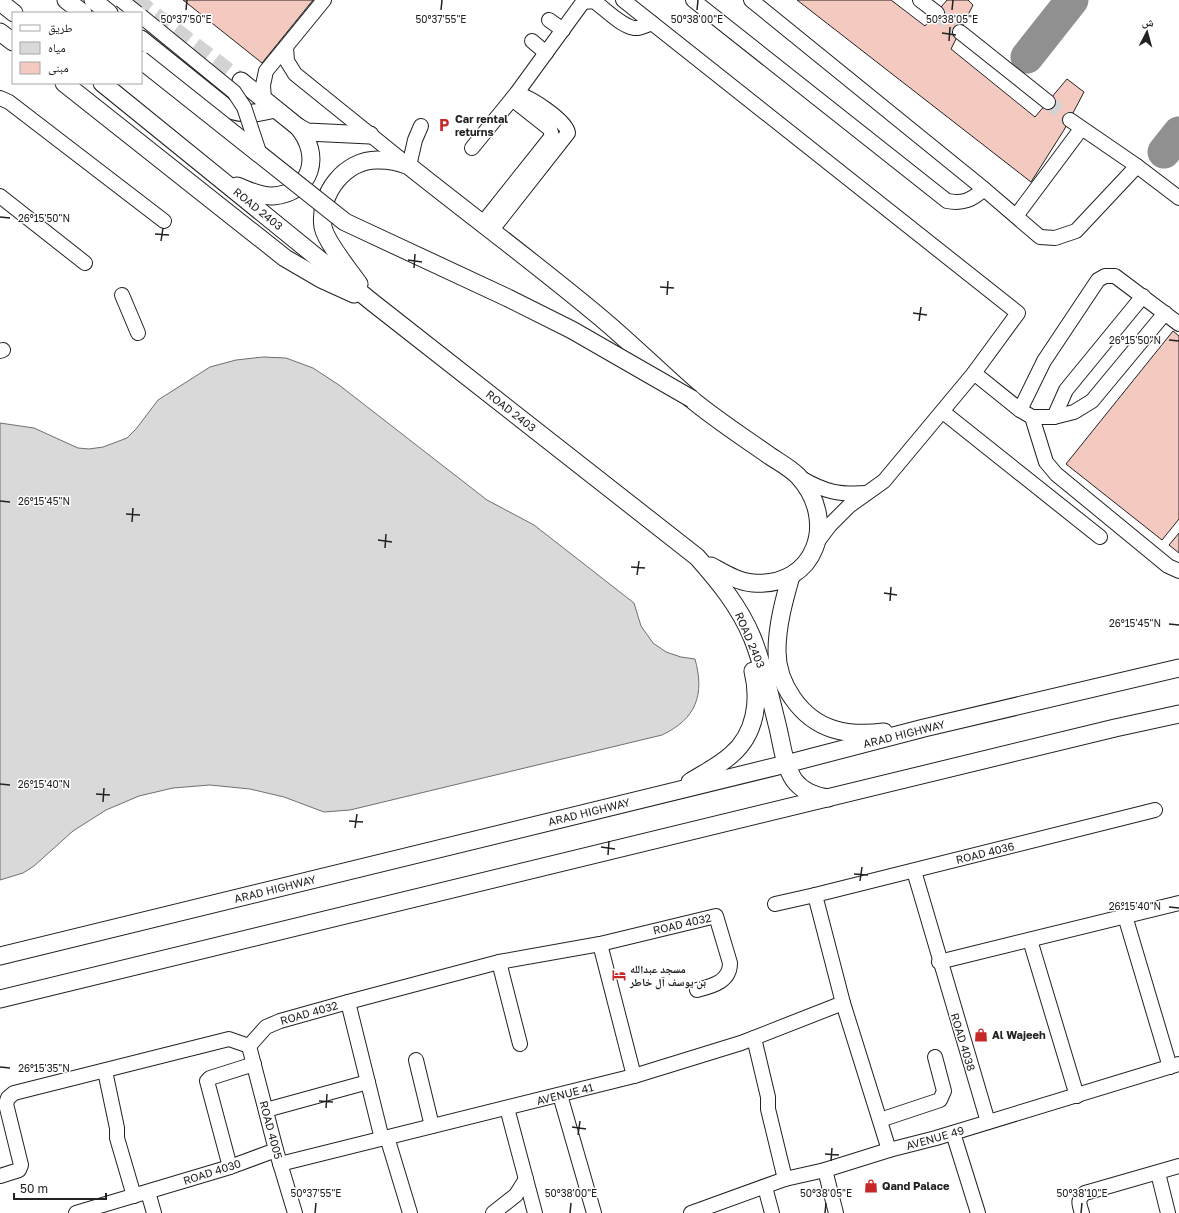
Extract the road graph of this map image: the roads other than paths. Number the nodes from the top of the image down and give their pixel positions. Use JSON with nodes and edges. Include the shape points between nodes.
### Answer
{"nodes":[{"id":1,"x":66,"y":0,"type":"edge"},
{"id":2,"x":93,"y":0,"type":"edge"},
{"id":3,"x":122,"y":0,"type":"edge"},
{"id":4,"x":324,"y":0,"type":"edge"},
{"id":5,"x":623,"y":0,"type":"edge"},
{"id":6,"x":693,"y":0,"type":"edge"},
{"id":7,"x":751,"y":0,"type":"edge"},
{"id":8,"x":920,"y":0,"type":"edge"},
{"id":9,"x":0,"y":2,"type":"edge"},
{"id":10,"x":13,"y":12,"type":"edge"},
{"id":11,"x":82,"y":12,"type":"edge"},
{"id":12,"x":109,"y":12,"type":"edge"},
{"id":13,"x":111,"y":12,"type":"edge"},
{"id":14,"x":136,"y":12,"type":"edge"},
{"id":15,"x":937,"y":13,"type":"tunnel mouth"},
{"id":16,"x":142,"y":17,"type":"edge"},
{"id":17,"x":548,"y":20,"type":"dead end"},
{"id":18,"x":652,"y":23,"type":"junction"},
{"id":19,"x":563,"y":30,"type":"junction"},
{"id":20,"x":0,"y":32,"type":"edge"},
{"id":21,"x":960,"y":32,"type":"tunnel mouth"},
{"id":22,"x":142,"y":40,"type":"edge"},
{"id":23,"x":532,"y":41,"type":"dead end"},
{"id":24,"x":0,"y":42,"type":"edge"},
{"id":25,"x":12,"y":42,"type":"edge"},
{"id":26,"x":12,"y":43,"type":"edge"},
{"id":27,"x":286,"y":47,"type":"junction"},
{"id":28,"x":546,"y":53,"type":"junction"},
{"id":29,"x":142,"y":61,"type":"edge"},
{"id":30,"x":266,"y":71,"type":"junction"},
{"id":31,"x":241,"y":81,"type":"joint"},
{"id":32,"x":65,"y":84,"type":"edge"},
{"id":33,"x":103,"y":84,"type":"edge"},
{"id":34,"x":514,"y":97,"type":"junction"},
{"id":35,"x":0,"y":98,"type":"edge"},
{"id":36,"x":1048,"y":102,"type":"tunnel mouth"},
{"id":37,"x":270,"y":104,"type":"junction"},
{"id":38,"x":1070,"y":120,"type":"tunnel mouth"},
{"id":39,"x":421,"y":126,"type":"dead end"},
{"id":40,"x":298,"y":127,"type":"junction"},
{"id":41,"x":1082,"y":129,"type":"junction"},
{"id":42,"x":370,"y":135,"type":"junction"},
{"id":43,"x":472,"y":148,"type":"dead end"},
{"id":44,"x":259,"y":152,"type":"junction"},
{"id":45,"x":409,"y":166,"type":"junction"},
{"id":46,"x":1137,"y":166,"type":"junction"},
{"id":47,"x":226,"y":182,"type":"junction"},
{"id":48,"x":984,"y":189,"type":"junction"},
{"id":49,"x":0,"y":196,"type":"edge"},
{"id":50,"x":1179,"y":198,"type":"edge"},
{"id":51,"x":1016,"y":216,"type":"junction"},
{"id":52,"x":164,"y":221,"type":"dead end"},
{"id":53,"x":486,"y":227,"type":"junction"},
{"id":54,"x":85,"y":264,"type":"dead end"},
{"id":55,"x":122,"y":295,"type":"dead end"},
{"id":56,"x":1143,"y":296,"type":"junction"},
{"id":57,"x":372,"y":302,"type":"junction"},
{"id":58,"x":1165,"y":313,"type":"junction"},
{"id":59,"x":1179,"y":324,"type":"edge"},
{"id":60,"x":138,"y":333,"type":"dead end"},
{"id":61,"x":974,"y":373,"type":"junction"},
{"id":62,"x":692,"y":399,"type":"junction"},
{"id":63,"x":943,"y":412,"type":"junction"},
{"id":64,"x":1026,"y":414,"type":"junction"},
{"id":65,"x":1054,"y":417,"type":"junction"},
{"id":66,"x":798,"y":476,"type":"junction"},
{"id":67,"x":869,"y":493,"type":"junction"},
{"id":68,"x":1100,"y":537,"type":"dead end"},
{"id":69,"x":818,"y":541,"type":"junction"},
{"id":70,"x":697,"y":557,"type":"junction"},
{"id":71,"x":1179,"y":571,"type":"edge"},
{"id":72,"x":791,"y":576,"type":"junction"},
{"id":73,"x":752,"y":637,"type":"junction"},
{"id":74,"x":1179,"y":668,"type":"edge"},
{"id":75,"x":1179,"y":714,"type":"edge"},
{"id":76,"x":924,"y":728,"type":"junction"},
{"id":77,"x":786,"y":764,"type":"junction"},
{"id":78,"x":675,"y":791,"type":"junction"},
{"id":79,"x":829,"y":798,"type":"junction"},
{"id":80,"x":1155,"y":810,"type":"dead end"},
{"id":81,"x":914,"y":871,"type":"junction"},
{"id":82,"x":815,"y":895,"type":"junction"},
{"id":83,"x":1179,"y":903,"type":"edge"},
{"id":84,"x":775,"y":904,"type":"dead end"},
{"id":85,"x":1125,"y":916,"type":"junction"},
{"id":86,"x":1030,"y":940,"type":"junction"},
{"id":87,"x":600,"y":944,"type":"junction"},
{"id":88,"x":0,"y":956,"type":"edge"},
{"id":89,"x":499,"y":962,"type":"junction"},
{"id":90,"x":939,"y":962,"type":"junction"},
{"id":91,"x":697,"y":990,"type":"dead end"},
{"id":92,"x":0,"y":1000,"type":"edge"},
{"id":93,"x":348,"y":1002,"type":"junction"},
{"id":94,"x":843,"y":1003,"type":"junction"},
{"id":95,"x":754,"y":1038,"type":"junction"},
{"id":96,"x":520,"y":1044,"type":"dead end"},
{"id":97,"x":250,"y":1046,"type":"junction"},
{"id":98,"x":935,"y":1057,"type":"dead end"},
{"id":99,"x":416,"y":1060,"type":"dead end"},
{"id":100,"x":254,"y":1064,"type":"junction"},
{"id":101,"x":1175,"y":1065,"type":"edge"},
{"id":102,"x":105,"y":1071,"type":"junction"},
{"id":103,"x":634,"y":1076,"type":"junction"},
{"id":104,"x":368,"y":1082,"type":"junction"},
{"id":105,"x":560,"y":1095,"type":"junction"},
{"id":106,"x":1077,"y":1096,"type":"junction"},
{"id":107,"x":507,"y":1108,"type":"junction"},
{"id":108,"x":266,"y":1110,"type":"junction"},
{"id":109,"x":880,"y":1120,"type":"junction"},
{"id":110,"x":988,"y":1122,"type":"junction"},
{"id":111,"x":432,"y":1126,"type":"junction"},
{"id":112,"x":953,"y":1133,"type":"junction"},
{"id":113,"x":384,"y":1138,"type":"junction"},
{"id":114,"x":276,"y":1150,"type":"junction"},
{"id":115,"x":889,"y":1150,"type":"junction"},
{"id":116,"x":280,"y":1164,"type":"junction"},
{"id":117,"x":1179,"y":1166,"type":"edge"},
{"id":118,"x":230,"y":1167,"type":"junction"},
{"id":119,"x":826,"y":1170,"type":"junction"},
{"id":120,"x":1158,"y":1174,"type":"junction"},
{"id":121,"x":0,"y":1176,"type":"edge"},
{"id":122,"x":526,"y":1179,"type":"junction"},
{"id":123,"x":785,"y":1179,"type":"junction"},
{"id":124,"x":765,"y":1187,"type":"junction"},
{"id":125,"x":148,"y":1192,"type":"junction"},
{"id":126,"x":134,"y":1196,"type":"junction"},
{"id":127,"x":76,"y":1213,"type":"edge"},
{"id":128,"x":154,"y":1213,"type":"edge"},
{"id":129,"x":295,"y":1213,"type":"edge"},
{"id":130,"x":410,"y":1213,"type":"edge"},
{"id":131,"x":493,"y":1213,"type":"edge"},
{"id":132,"x":535,"y":1213,"type":"edge"},
{"id":133,"x":594,"y":1213,"type":"edge"},
{"id":134,"x":691,"y":1213,"type":"edge"},
{"id":135,"x":772,"y":1213,"type":"edge"},
{"id":136,"x":836,"y":1213,"type":"edge"},
{"id":137,"x":978,"y":1213,"type":"edge"},
{"id":138,"x":1082,"y":1213,"type":"edge"},
{"id":139,"x":1168,"y":1213,"type":"edge"}],
"edges":[{"from":1,"to":11,"type":"main road"},
{"from":2,"to":12,"type":"main road"},
{"from":3,"to":13,"type":"main road"},
{"from":3,"to":14,"type":"street","bridge":true},
{"from":4,"to":27,"type":"street"},
{"from":5,"to":18,"type":"street"},
{"from":6,"to":48,"type":"street","via":[[947,201],[967,201]]},
{"from":7,"to":48,"type":"street"},
{"from":8,"to":15,"type":"street"},
{"from":9,"to":10,"type":"main road"},
{"from":16,"to":44,"type":"street","bridge":true,"via":[[234,92],[244,107]]},
{"from":17,"to":19,"type":"street"},
{"from":18,"to":19,"type":"street","via":[[634,28],[594,1],[589,1],[584,2]]},
{"from":18,"to":61,"type":"street","via":[[1018,313]]},
{"from":19,"to":28,"type":"street"},
{"from":20,"to":25,"type":"main road"},
{"from":21,"to":36,"type":"street"},
{"from":22,"to":37,"type":"main road","via":[[228,109],[250,114]]},
{"from":23,"to":28,"type":"street"},
{"from":24,"to":26,"type":"street"},
{"from":27,"to":30,"type":"street"},
{"from":27,"to":42,"type":"street","via":[[287,61],[295,74]]},
{"from":28,"to":34,"type":"street"},
{"from":29,"to":44,"type":"main road","bridge":true},
{"from":30,"to":31,"type":"street"},
{"from":30,"to":37,"type":"street","via":[[263,85]]},
{"from":31,"to":37,"type":"main road"},
{"from":32,"to":57,"type":"main road","via":[[285,258],[321,280]]},
{"from":33,"to":47,"type":"main road","name":"ROAD 2403"},
{"from":34,"to":43,"type":"street"},
{"from":34,"to":53,"type":"street","via":[[526,96],[535,101],[565,126],[568,133]]},
{"from":35,"to":52,"type":"street","via":[[9,102]]},
{"from":37,"to":40,"type":"main road"},
{"from":38,"to":41,"type":"street"},
{"from":39,"to":45,"type":"street"},
{"from":40,"to":42,"type":"main road","via":[[307,132]]},
{"from":40,"to":47,"type":"main road","via":[[310,145],[312,156],[307,176],[300,185],[292,191],[271,196]]},
{"from":41,"to":46,"type":"street"},
{"from":41,"to":51,"type":"street"},
{"from":42,"to":45,"type":"street"},
{"from":44,"to":62,"type":"main road","bridge":true,"via":[[345,222],[572,330]]},
{"from":45,"to":53,"type":"main road"},
{"from":45,"to":57,"type":"main road","via":[[378,159],[358,164],[341,174],[329,191],[323,210],[324,228],[333,247]]},
{"from":46,"to":50,"type":"street"},
{"from":46,"to":51,"type":"street","via":[[1076,231],[1069,235],[1055,238],[1040,237]]},
{"from":47,"to":57,"type":"main road","name":"ROAD 2403"},
{"from":48,"to":51,"type":"street"},
{"from":49,"to":54,"type":"street"},
{"from":53,"to":62,"type":"main road","via":[[602,319]]},
{"from":55,"to":60,"type":"street"},
{"from":56,"to":58,"type":"street"},
{"from":56,"to":64,"type":"street","via":[[1115,276],[1105,276],[1098,280],[1044,361]]},
{"from":56,"to":65,"type":"street","via":[[1066,390]]},
{"from":57,"to":70,"type":"main road","name":"ROAD 2403"},
{"from":58,"to":59,"type":"street"},
{"from":58,"to":65,"type":"street","via":[[1092,401],[1074,412]]},
{"from":61,"to":63,"type":"street"},
{"from":61,"to":64,"type":"street"},
{"from":62,"to":66,"type":"main road"},
{"from":63,"to":67,"type":"street","via":[[884,481]]},
{"from":63,"to":68,"type":"street"},
{"from":64,"to":65,"type":"street"},
{"from":64,"to":71,"type":"street","via":[[1046,462],[1056,474],[1168,566]]},
{"from":66,"to":67,"type":"street","via":[[816,487],[835,493]]},
{"from":66,"to":69,"type":"main road","via":[[816,503],[820,520]]},
{"from":67,"to":69,"type":"street","via":[[849,506]]},
{"from":69,"to":72,"type":"main road","via":[[807,562]]},
{"from":70,"to":72,"type":"main road","via":[[730,577],[752,584],[771,583]]},
{"from":70,"to":73,"type":"main road","name":"ROAD 2403","via":[[721,584],[740,612]]},
{"from":72,"to":76,"type":"main road","via":[[779,626],[777,652],[785,686],[794,700],[806,713],[833,729],[878,733]]},
{"from":73,"to":77,"type":"main road","name":"ROAD 2403","via":[[764,672]]},
{"from":73,"to":78,"type":"main road","via":[[750,652],[757,702],[753,722],[744,742],[732,755]]},
{"from":74,"to":76,"type":"main road","name":"ARAD HIGHWAY"},
{"from":75,"to":79,"type":"main road"},
{"from":76,"to":77,"type":"main road","name":"ARAD HIGHWAY"},
{"from":77,"to":78,"type":"main road","name":"ARAD HIGHWAY"},
{"from":77,"to":79,"type":"main road","name":"ROAD 2403","via":[[802,788]]},
{"from":78,"to":88,"type":"main road","name":"ARAD HIGHWAY"},
{"from":79,"to":92,"type":"main road"},
{"from":80,"to":81,"type":"street","name":"ROAD 4036"},
{"from":81,"to":82,"type":"street","name":"ROAD 4036"},
{"from":81,"to":90,"type":"street","name":"ROAD 4038"},
{"from":82,"to":84,"type":"street","name":"ROAD 4036"},
{"from":82,"to":94,"type":"street"},
{"from":83,"to":85,"type":"street"},
{"from":85,"to":86,"type":"street"},
{"from":85,"to":101,"type":"street"},
{"from":86,"to":90,"type":"street"},
{"from":86,"to":106,"type":"street"},
{"from":87,"to":89,"type":"street","name":"ROAD 4032"},
{"from":87,"to":91,"type":"street","name":"ROAD 4032","via":[[716,916],[730,968],[719,983]]},
{"from":87,"to":103,"type":"street"},
{"from":89,"to":93,"type":"street","name":"ROAD 4032"},
{"from":89,"to":96,"type":"street"},
{"from":90,"to":110,"type":"street","name":"ROAD 4038"},
{"from":93,"to":97,"type":"street","name":"ROAD 4032","via":[[266,1027]]},
{"from":93,"to":104,"type":"street"},
{"from":94,"to":95,"type":"street","name":"AVENUE 41"},
{"from":94,"to":109,"type":"street"},
{"from":95,"to":103,"type":"street","name":"AVENUE 41"},
{"from":95,"to":123,"type":"street"},
{"from":97,"to":100,"type":"street","name":"ROAD 4005"},
{"from":97,"to":102,"type":"street","via":[[229,1039]]},
{"from":98,"to":109,"type":"street","via":[[944,1091],[940,1100]]},
{"from":99,"to":111,"type":"street"},
{"from":100,"to":108,"type":"street","name":"ROAD 4005"},
{"from":100,"to":118,"type":"street","via":[[207,1081]]},
{"from":101,"to":106,"type":"street","name":"AVENUE 49"},
{"from":102,"to":121,"type":"street","via":[[14,1093],[8,1098],[6,1104],[21,1165],[20,1170]]},
{"from":102,"to":126,"type":"street","via":[[117,1138]]},
{"from":103,"to":105,"type":"street","name":"AVENUE 41"},
{"from":104,"to":108,"type":"street"},
{"from":104,"to":113,"type":"street"},
{"from":105,"to":107,"type":"street","name":"AVENUE 41"},
{"from":105,"to":133,"type":"street"},
{"from":106,"to":110,"type":"street","name":"AVENUE 49"},
{"from":107,"to":111,"type":"street","name":"AVENUE 41"},
{"from":107,"to":122,"type":"street"},
{"from":108,"to":114,"type":"street","name":"ROAD 4005"},
{"from":109,"to":115,"type":"street"},
{"from":110,"to":112,"type":"street","name":"AVENUE 49"},
{"from":111,"to":113,"type":"street","name":"AVENUE 41"},
{"from":112,"to":115,"type":"street","name":"AVENUE 49"},
{"from":112,"to":137,"type":"street"},
{"from":113,"to":116,"type":"street","name":"AVENUE 41"},
{"from":113,"to":130,"type":"street"},
{"from":114,"to":116,"type":"street","name":"ROAD 4005"},
{"from":114,"to":118,"type":"street","name":"ROAD 4030"},
{"from":115,"to":119,"type":"street","name":"AVENUE 49"},
{"from":116,"to":129,"type":"street","name":"ROAD 4005"},
{"from":117,"to":120,"type":"street"},
{"from":118,"to":125,"type":"street","name":"ROAD 4030"},
{"from":119,"to":123,"type":"street","name":"AVENUE 49"},
{"from":119,"to":136,"type":"street"},
{"from":120,"to":138,"type":"street","via":[[1085,1193],[1080,1197],[1079,1203]]},
{"from":120,"to":139,"type":"street"},
{"from":122,"to":131,"type":"street","via":[[516,1194]]},
{"from":122,"to":132,"type":"street"},
{"from":123,"to":124,"type":"street","name":"AVENUE 49"},
{"from":124,"to":134,"type":"street","name":"AVENUE 49"},
{"from":124,"to":135,"type":"street"},
{"from":125,"to":126,"type":"street","name":"ROAD 4030"},
{"from":125,"to":128,"type":"street"},
{"from":126,"to":127,"type":"street","name":"ROAD 4030"}]}
